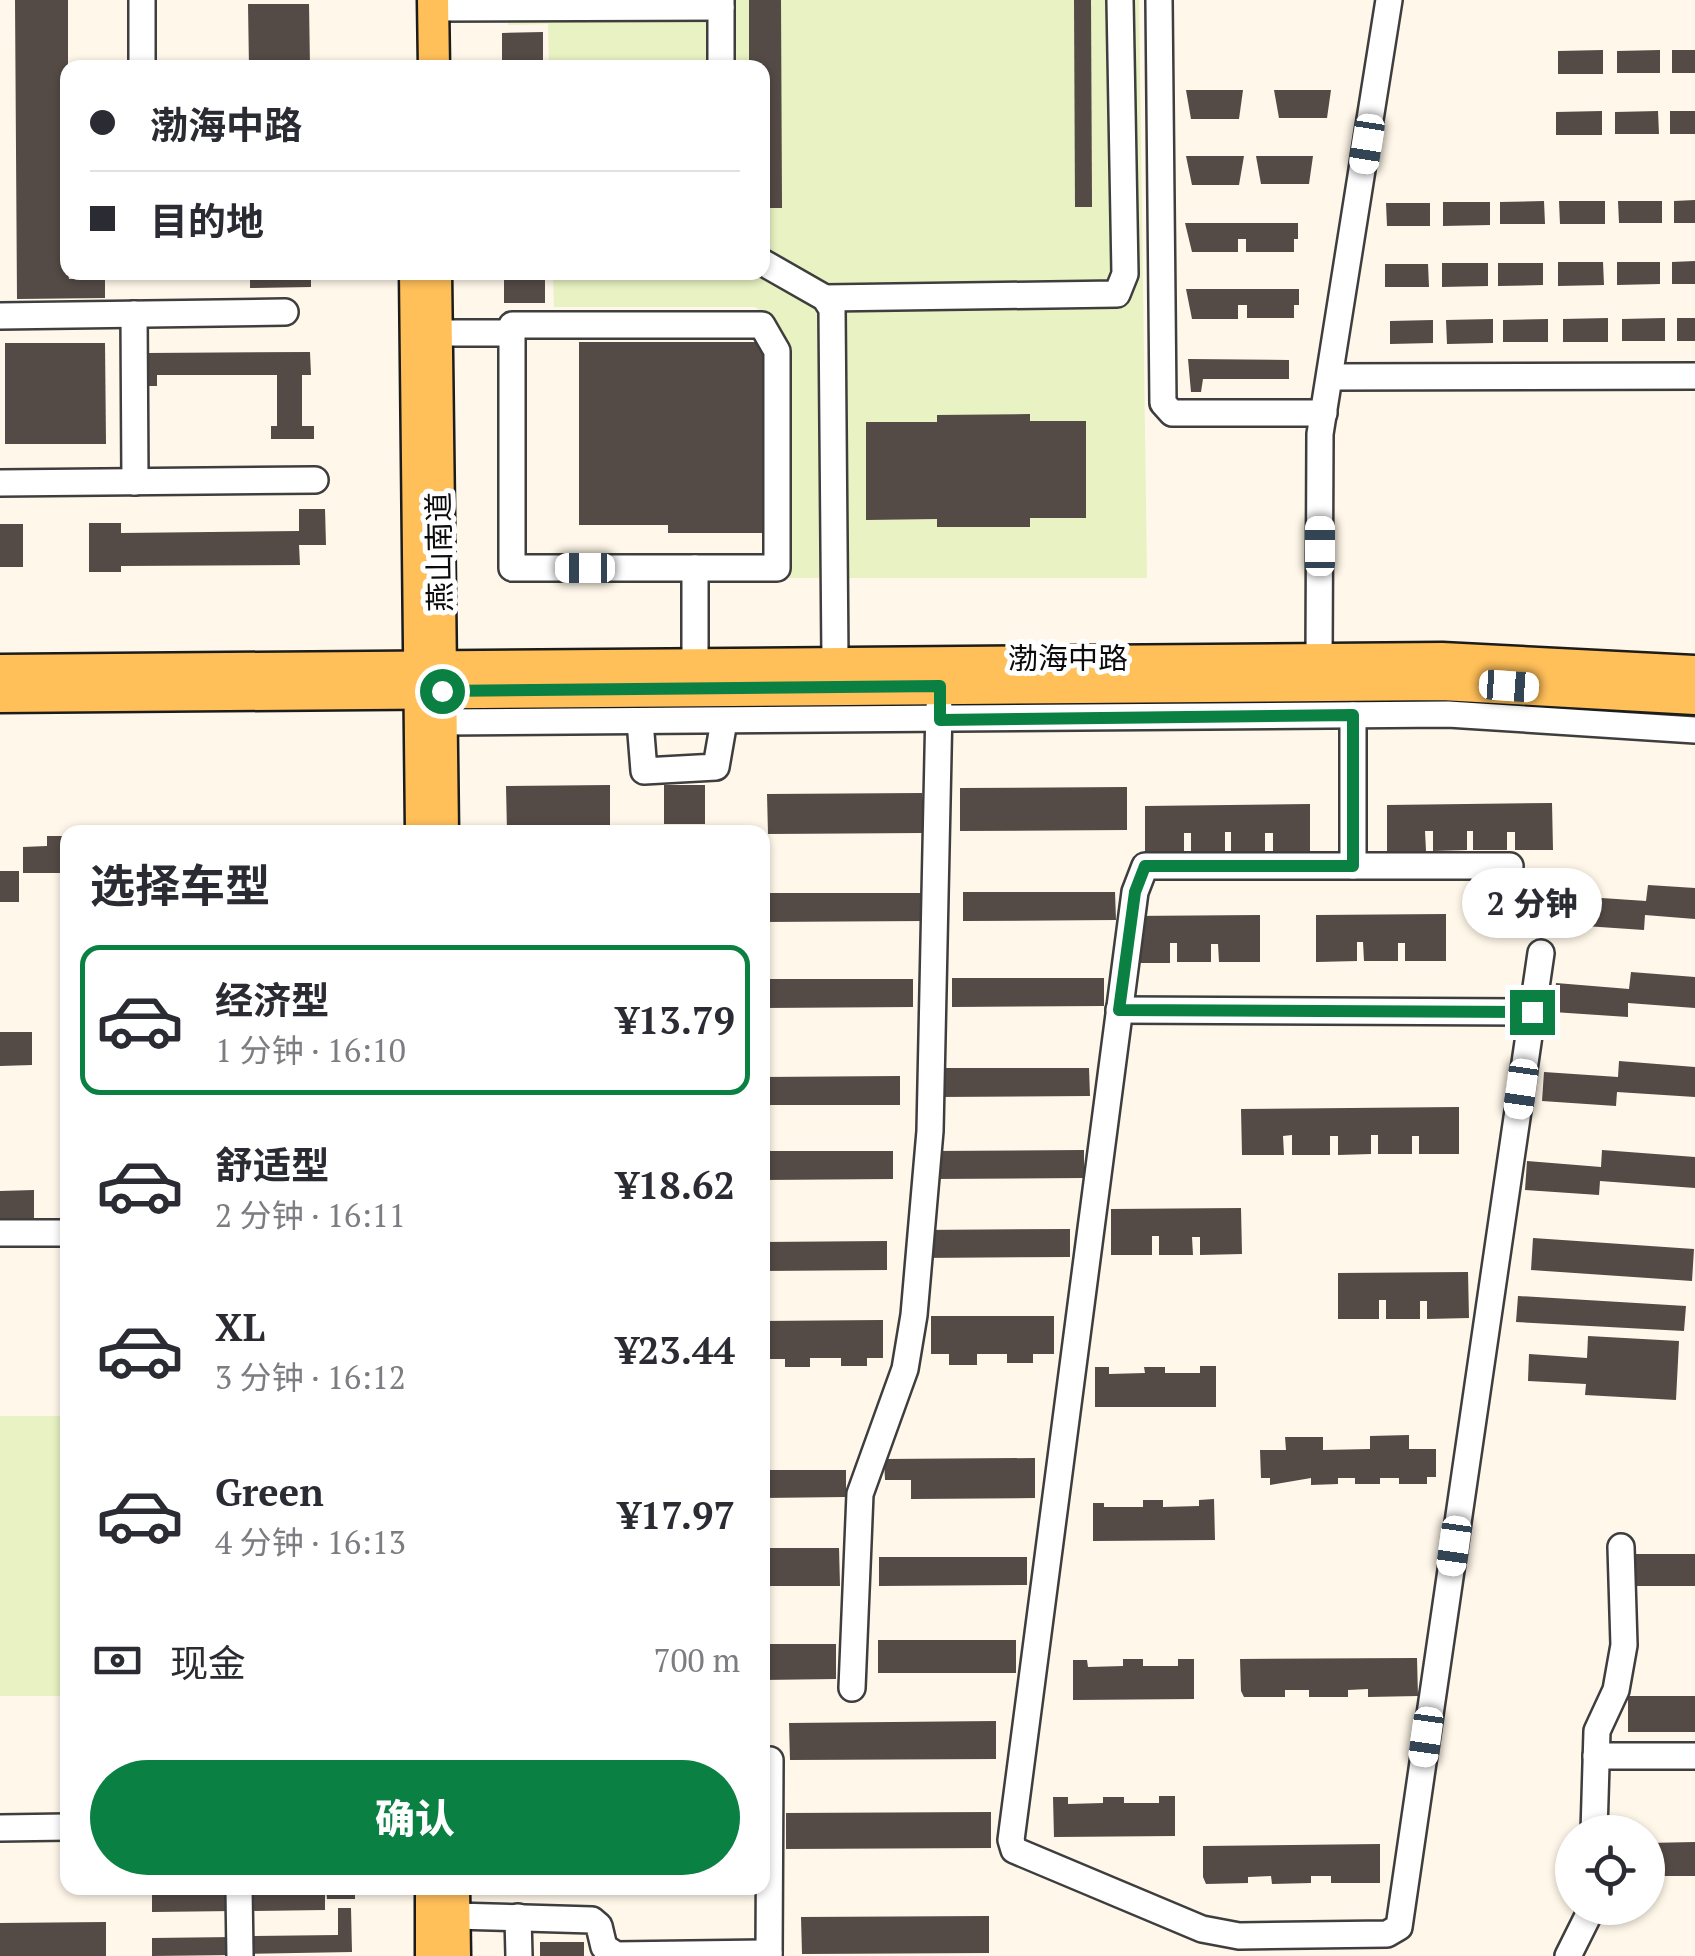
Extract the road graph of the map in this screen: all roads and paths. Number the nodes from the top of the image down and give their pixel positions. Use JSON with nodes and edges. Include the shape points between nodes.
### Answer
{"nodes":[{"id":1,"x":142,"y":0,"type":"edge"},
{"id":2,"x":1120,"y":0,"type":"edge"},
{"id":3,"x":1159,"y":0,"type":"edge"},
{"id":4,"x":1389,"y":0,"type":"edge"},
{"id":5,"x":426,"y":3,"type":"edge"},
{"id":6,"x":721,"y":4,"type":"edge"},
{"id":7,"x":142,"y":60,"type":"edge"},
{"id":8,"x":415,"y":60,"type":"edge"},
{"id":9,"x":433,"y":60,"type":"edge"},
{"id":10,"x":721,"y":60,"type":"edge"},
{"id":11,"x":770,"y":267,"type":"edge"},
{"id":12,"x":415,"y":280,"type":"edge"},
{"id":13,"x":436,"y":280,"type":"edge"},
{"id":14,"x":825,"y":298,"type":"junction"},
{"id":15,"x":285,"y":312,"type":"dead end"},
{"id":16,"x":134,"y":314,"type":"junction"},
{"id":17,"x":0,"y":316,"type":"edge"},
{"id":18,"x":437,"y":333,"type":"junction"},
{"id":19,"x":512,"y":333,"type":"junction"},
{"id":20,"x":1695,"y":376,"type":"edge"},
{"id":21,"x":1331,"y":377,"type":"junction"},
{"id":22,"x":1324,"y":413,"type":"junction"},
{"id":23,"x":314,"y":480,"type":"dead end"},
{"id":24,"x":136,"y":482,"type":"junction"},
{"id":25,"x":0,"y":483,"type":"edge"},
{"id":26,"x":695,"y":568,"type":"junction"},
{"id":27,"x":1319,"y":659,"type":"junction"},
{"id":28,"x":836,"y":660,"type":"junction"},
{"id":29,"x":695,"y":661,"type":"junction"},
{"id":30,"x":0,"y":670,"type":"edge"},
{"id":31,"x":1695,"y":672,"type":"edge"},
{"id":32,"x":940,"y":686,"type":"junction"},
{"id":33,"x":433,"y":687,"type":"junction"},
{"id":34,"x":0,"y":697,"type":"edge"},
{"id":35,"x":1695,"y":698,"type":"edge"},
{"id":36,"x":1353,"y":715,"type":"junction"},
{"id":37,"x":724,"y":720,"type":"junction"},
{"id":38,"x":940,"y":720,"type":"junction"},
{"id":39,"x":640,"y":721,"type":"junction"},
{"id":40,"x":1695,"y":730,"type":"edge"},
{"id":41,"x":422,"y":825,"type":"edge"},
{"id":42,"x":443,"y":825,"type":"edge"},
{"id":43,"x":1353,"y":866,"type":"junction"},
{"id":44,"x":1510,"y":866,"type":"dead end"},
{"id":45,"x":1541,"y":953,"type":"dead end"},
{"id":46,"x":1119,"y":1010,"type":"junction"},
{"id":47,"x":1532,"y":1012,"type":"junction"},
{"id":48,"x":0,"y":1233,"type":"edge"},
{"id":49,"x":60,"y":1233,"type":"edge"},
{"id":50,"x":1622,"y":1547,"type":"dead end"},
{"id":51,"x":852,"y":1688,"type":"dead end"},
{"id":52,"x":1596,"y":1756,"type":"junction"},
{"id":53,"x":1695,"y":1756,"type":"edge"},
{"id":54,"x":1594,"y":1815,"type":"edge"},
{"id":55,"x":60,"y":1827,"type":"edge"},
{"id":56,"x":0,"y":1828,"type":"edge"},
{"id":57,"x":239,"y":1895,"type":"edge"},
{"id":58,"x":431,"y":1895,"type":"edge"},
{"id":59,"x":769,"y":1895,"type":"edge"},
{"id":60,"x":454,"y":1902,"type":"edge"},
{"id":61,"x":518,"y":1917,"type":"junction"},
{"id":62,"x":1584,"y":1925,"type":"edge"},
{"id":63,"x":1294,"y":1945,"type":"edge"},
{"id":64,"x":769,"y":1955,"type":"edge"},
{"id":65,"x":240,"y":1956,"type":"edge"},
{"id":66,"x":431,"y":1956,"type":"edge"},
{"id":67,"x":455,"y":1956,"type":"edge"},
{"id":68,"x":518,"y":1956,"type":"edge"},
{"id":69,"x":1568,"y":1956,"type":"edge"}],
"edges":[{"from":1,"to":7,"type":"street"},
{"from":2,"to":14,"type":"street","via":[[1125,274],[1116,294]]},
{"from":3,"to":22,"type":"street","via":[[1166,409]]},
{"from":4,"to":21,"type":"street"},
{"from":5,"to":6,"type":"street"},
{"from":5,"to":8,"type":"main road"},
{"from":5,"to":9,"type":"main road"},
{"from":6,"to":10,"type":"street"},
{"from":11,"to":14,"type":"street"},
{"from":12,"to":33,"type":"main road","name":"燕山南道"},
{"from":13,"to":18,"type":"main road","name":"燕山南道"},
{"from":14,"to":28,"type":"street","via":[[832,309]]},
{"from":15,"to":16,"type":"street"},
{"from":16,"to":17,"type":"street"},
{"from":16,"to":24,"type":"street"},
{"from":18,"to":19,"type":"street"},
{"from":18,"to":33,"type":"main road","name":"燕山南道"},
{"from":19,"to":26,"type":"street","via":[[512,568]]},
{"from":19,"to":26,"type":"street","via":[[512,324],[762,325],[777,352],[776,568]]},
{"from":20,"to":21,"type":"street"},
{"from":21,"to":22,"type":"street"},
{"from":22,"to":27,"type":"street"},
{"from":23,"to":24,"type":"street"},
{"from":24,"to":25,"type":"street"},
{"from":26,"to":29,"type":"street"},
{"from":27,"to":28,"type":"main road","name":"渤海中路"},
{"from":27,"to":31,"type":"main road","name":"渤海中路","via":[[1510,659]]},
{"from":28,"to":29,"type":"main road","name":"渤海中路"},
{"from":29,"to":33,"type":"main road","name":"渤海中路"},
{"from":30,"to":33,"type":"main road"},
{"from":32,"to":33,"type":"main road","name":"渤海中路"},
{"from":32,"to":35,"type":"main road","name":"渤海中路","via":[[1509,686]]},
{"from":32,"to":38,"type":"street"},
{"from":33,"to":34,"type":"main road"},
{"from":33,"to":39,"type":"street"},
{"from":33,"to":41,"type":"main road","name":"燕山南道"},
{"from":33,"to":42,"type":"main road","name":"燕山南道"},
{"from":36,"to":38,"type":"street"},
{"from":36,"to":40,"type":"street","via":[[1448,714]]},
{"from":36,"to":43,"type":"street"},
{"from":37,"to":38,"type":"street"},
{"from":37,"to":39,"type":"street"},
{"from":37,"to":39,"type":"street","via":[[716,767],[644,772]]},
{"from":38,"to":51,"type":"street","via":[[930,1131],[914,1315],[904,1369],[860,1494]]},
{"from":43,"to":44,"type":"street"},
{"from":43,"to":46,"type":"street","via":[[1145,866],[1135,892]]},
{"from":45,"to":47,"type":"street"},
{"from":46,"to":47,"type":"street"},
{"from":46,"to":63,"type":"street","via":[[1011,1840],[1014,1850],[1202,1930]]},
{"from":47,"to":63,"type":"street","via":[[1399,1928]]},
{"from":48,"to":49,"type":"street"},
{"from":50,"to":52,"type":"street","via":[[1624,1645],[1616,1690],[1597,1731]]},
{"from":52,"to":53,"type":"street"},
{"from":52,"to":54,"type":"street"},
{"from":55,"to":56,"type":"street"},
{"from":57,"to":65,"type":"street"},
{"from":58,"to":66,"type":"main road"},
{"from":59,"to":64,"type":"street"},
{"from":60,"to":61,"type":"street"},
{"from":60,"to":67,"type":"main road"},
{"from":61,"to":64,"type":"street","via":[[592,1920],[604,1948],[616,1955]]},
{"from":61,"to":68,"type":"street"},
{"from":62,"to":69,"type":"street"}]}
